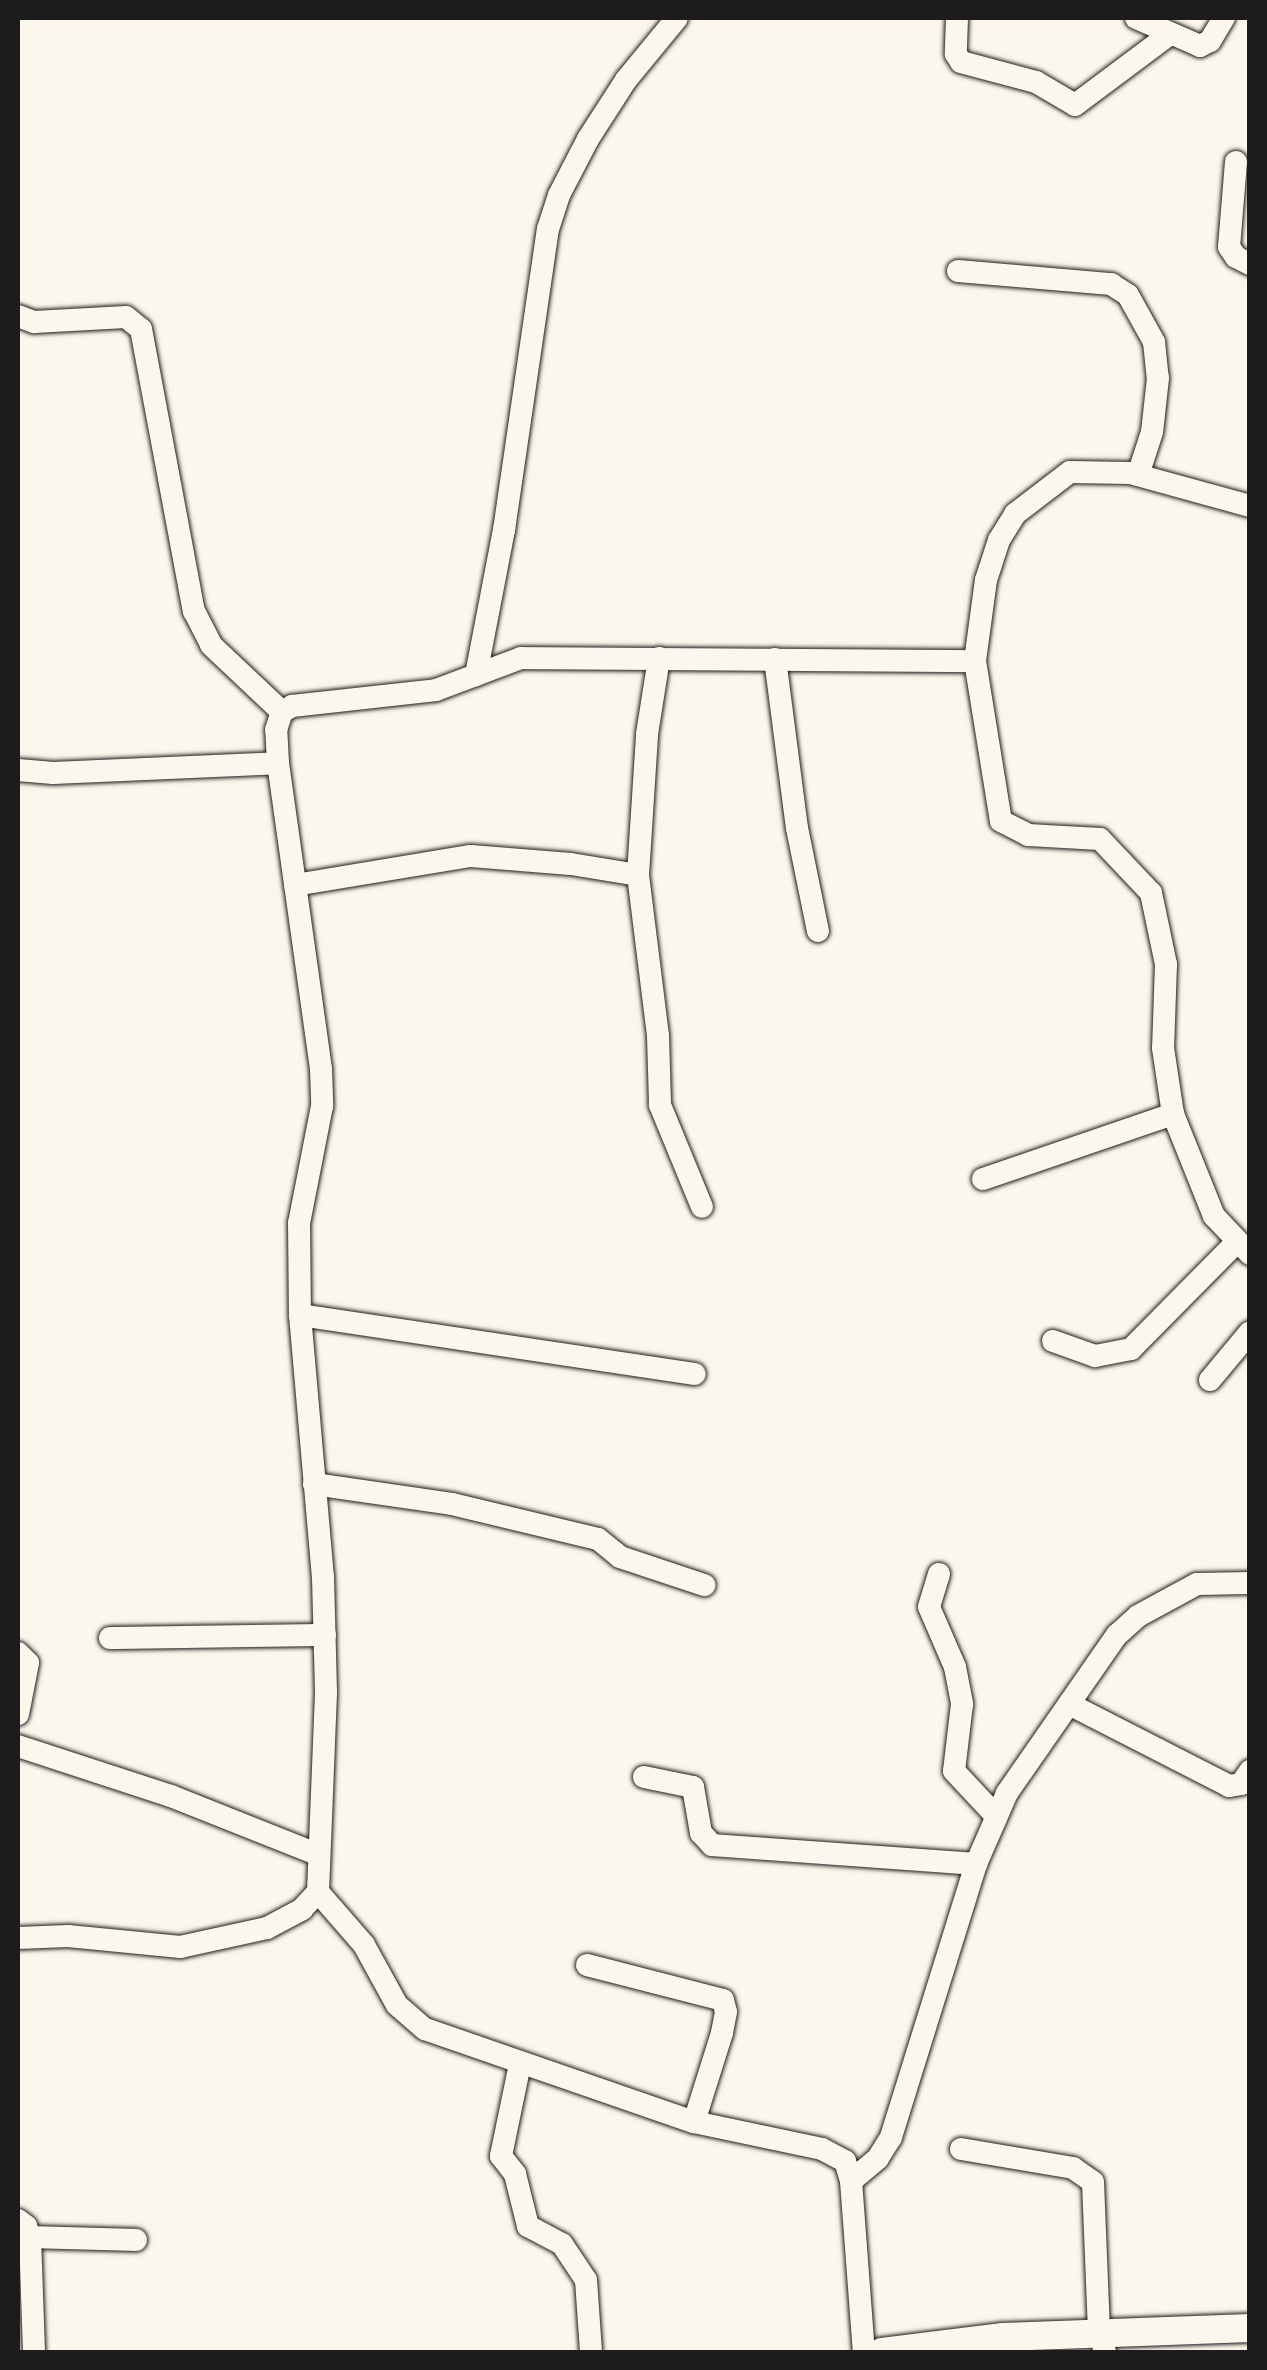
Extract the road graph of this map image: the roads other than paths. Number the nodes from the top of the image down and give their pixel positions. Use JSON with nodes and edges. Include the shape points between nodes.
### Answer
{"nodes":[{"id":1,"x":678,"y":18,"type":"edge"},
{"id":2,"x":957,"y":18,"type":"edge"},
{"id":3,"x":1136,"y":18,"type":"edge"},
{"id":4,"x":1224,"y":18,"type":"edge"},
{"id":5,"x":1170,"y":34,"type":"junction"},
{"id":6,"x":1236,"y":162,"type":"dead end"},
{"id":7,"x":1250,"y":264,"type":"edge"},
{"id":8,"x":958,"y":271,"type":"dead end"},
{"id":9,"x":18,"y":316,"type":"edge"},
{"id":10,"x":1138,"y":474,"type":"junction"},
{"id":11,"x":1250,"y":506,"type":"edge"},
{"id":12,"x":660,"y":658,"type":"junction"},
{"id":13,"x":775,"y":658,"type":"junction"},
{"id":14,"x":975,"y":661,"type":"junction"},
{"id":15,"x":476,"y":676,"type":"junction"},
{"id":16,"x":282,"y":712,"type":"junction"},
{"id":17,"x":278,"y":763,"type":"junction"},
{"id":18,"x":18,"y":770,"type":"edge"},
{"id":19,"x":638,"y":876,"type":"junction"},
{"id":20,"x":295,"y":885,"type":"junction"},
{"id":21,"x":818,"y":931,"type":"dead end"},
{"id":22,"x":1173,"y":1114,"type":"junction"},
{"id":23,"x":984,"y":1179,"type":"dead end"},
{"id":24,"x":702,"y":1207,"type":"dead end"},
{"id":25,"x":1242,"y":1249,"type":"edge"},
{"id":26,"x":300,"y":1315,"type":"junction"},
{"id":27,"x":1250,"y":1332,"type":"edge"},
{"id":28,"x":1054,"y":1341,"type":"dead end"},
{"id":29,"x":695,"y":1374,"type":"dead end"},
{"id":30,"x":1210,"y":1380,"type":"dead end"},
{"id":31,"x":314,"y":1484,"type":"junction"},
{"id":32,"x":939,"y":1574,"type":"dead end"},
{"id":33,"x":1250,"y":1583,"type":"edge"},
{"id":34,"x":704,"y":1585,"type":"dead end"},
{"id":35,"x":325,"y":1635,"type":"junction"},
{"id":36,"x":110,"y":1638,"type":"dead end"},
{"id":37,"x":18,"y":1653,"type":"edge"},
{"id":38,"x":1069,"y":1704,"type":"junction"},
{"id":39,"x":18,"y":1714,"type":"edge"},
{"id":40,"x":18,"y":1746,"type":"edge"},
{"id":41,"x":1250,"y":1771,"type":"edge"},
{"id":42,"x":644,"y":1777,"type":"dead end"},
{"id":43,"x":996,"y":1816,"type":"junction"},
{"id":44,"x":317,"y":1854,"type":"junction"},
{"id":45,"x":976,"y":1864,"type":"junction"},
{"id":46,"x":318,"y":1892,"type":"junction"},
{"id":47,"x":18,"y":1938,"type":"edge"},
{"id":48,"x":587,"y":1965,"type":"dead end"},
{"id":49,"x":520,"y":2064,"type":"junction"},
{"id":50,"x":694,"y":2122,"type":"junction"},
{"id":51,"x":962,"y":2149,"type":"dead end"},
{"id":52,"x":851,"y":2181,"type":"junction"},
{"id":53,"x":24,"y":2229,"type":"edge"},
{"id":54,"x":136,"y":2240,"type":"dead end"},
{"id":55,"x":1250,"y":2328,"type":"edge"},
{"id":56,"x":1102,"y":2342,"type":"edge"},
{"id":57,"x":34,"y":2352,"type":"edge"},
{"id":58,"x":590,"y":2352,"type":"edge"},
{"id":59,"x":864,"y":2352,"type":"edge"},
{"id":60,"x":892,"y":2352,"type":"edge"}],
"edges":[{"from":1,"to":15,"type":"street","via":[[588,139],[548,229]]},
{"from":2,"to":5,"type":"street","via":[[960,62],[1049,87],[1075,106]]},
{"from":3,"to":5,"type":"street"},
{"from":4,"to":5,"type":"street","via":[[1206,44]]},
{"from":6,"to":7,"type":"street","via":[[1229,247]]},
{"from":8,"to":10,"type":"street","via":[[1111,284],[1128,295],[1154,342],[1158,378],[1152,432]]},
{"from":9,"to":16,"type":"street","via":[[34,322],[126,318],[140,329],[194,610],[211,645]]},
{"from":10,"to":11,"type":"street"},
{"from":10,"to":14,"type":"street","via":[[1070,472],[1015,514],[986,580]]},
{"from":12,"to":13,"type":"street"},
{"from":12,"to":15,"type":"street","via":[[521,658]]},
{"from":12,"to":19,"type":"street","via":[[647,734]]},
{"from":13,"to":14,"type":"street"},
{"from":13,"to":21,"type":"street"},
{"from":14,"to":22,"type":"street","via":[[1001,821],[1028,836],[1100,839],[1151,894],[1166,964],[1163,1048]]},
{"from":15,"to":16,"type":"street","via":[[436,690]]},
{"from":16,"to":17,"type":"street"},
{"from":17,"to":18,"type":"street"},
{"from":17,"to":20,"type":"street"},
{"from":19,"to":20,"type":"street","via":[[471,856]]},
{"from":19,"to":24,"type":"street","via":[[660,1105]]},
{"from":20,"to":26,"type":"street","via":[[322,1106],[300,1223]]},
{"from":22,"to":23,"type":"street"},
{"from":22,"to":25,"type":"street","via":[[1214,1216]]},
{"from":25,"to":28,"type":"street","via":[[1132,1348],[1095,1356]]},
{"from":26,"to":29,"type":"street"},
{"from":26,"to":31,"type":"street"},
{"from":27,"to":30,"type":"street"},
{"from":31,"to":34,"type":"street","via":[[452,1504],[598,1539],[620,1557]]},
{"from":31,"to":35,"type":"street"},
{"from":32,"to":43,"type":"street","via":[[929,1607],[955,1667],[962,1704],[954,1771]]},
{"from":33,"to":38,"type":"street","via":[[1198,1584],[1138,1616]]},
{"from":35,"to":36,"type":"street"},
{"from":35,"to":44,"type":"street","via":[[327,1756]]},
{"from":37,"to":39,"type":"street","via":[[28,1663]]},
{"from":38,"to":41,"type":"street","via":[[1229,1786],[1242,1784]]},
{"from":38,"to":43,"type":"street"},
{"from":40,"to":44,"type":"street"},
{"from":42,"to":45,"type":"street","via":[[693,1787],[701,1833],[712,1845]]},
{"from":43,"to":45,"type":"street"},
{"from":44,"to":46,"type":"street"},
{"from":45,"to":52,"type":"street","via":[[891,2136]]},
{"from":46,"to":47,"type":"street","via":[[267,1928],[180,1947]]},
{"from":46,"to":49,"type":"street","via":[[364,1945],[411,2020]]},
{"from":48,"to":50,"type":"street","via":[[723,2000],[722,2033]]},
{"from":49,"to":50,"type":"street"},
{"from":49,"to":58,"type":"street","via":[[501,2156],[516,2174],[528,2226],[562,2244],[586,2280]]},
{"from":50,"to":52,"type":"street","via":[[834,2153]]},
{"from":51,"to":56,"type":"street","via":[[1088,2176],[1096,2194]]},
{"from":52,"to":59,"type":"street"},
{"from":53,"to":54,"type":"street"},
{"from":53,"to":57,"type":"street"},
{"from":55,"to":56,"type":"main road"},
{"from":56,"to":60,"type":"main road"}]}
